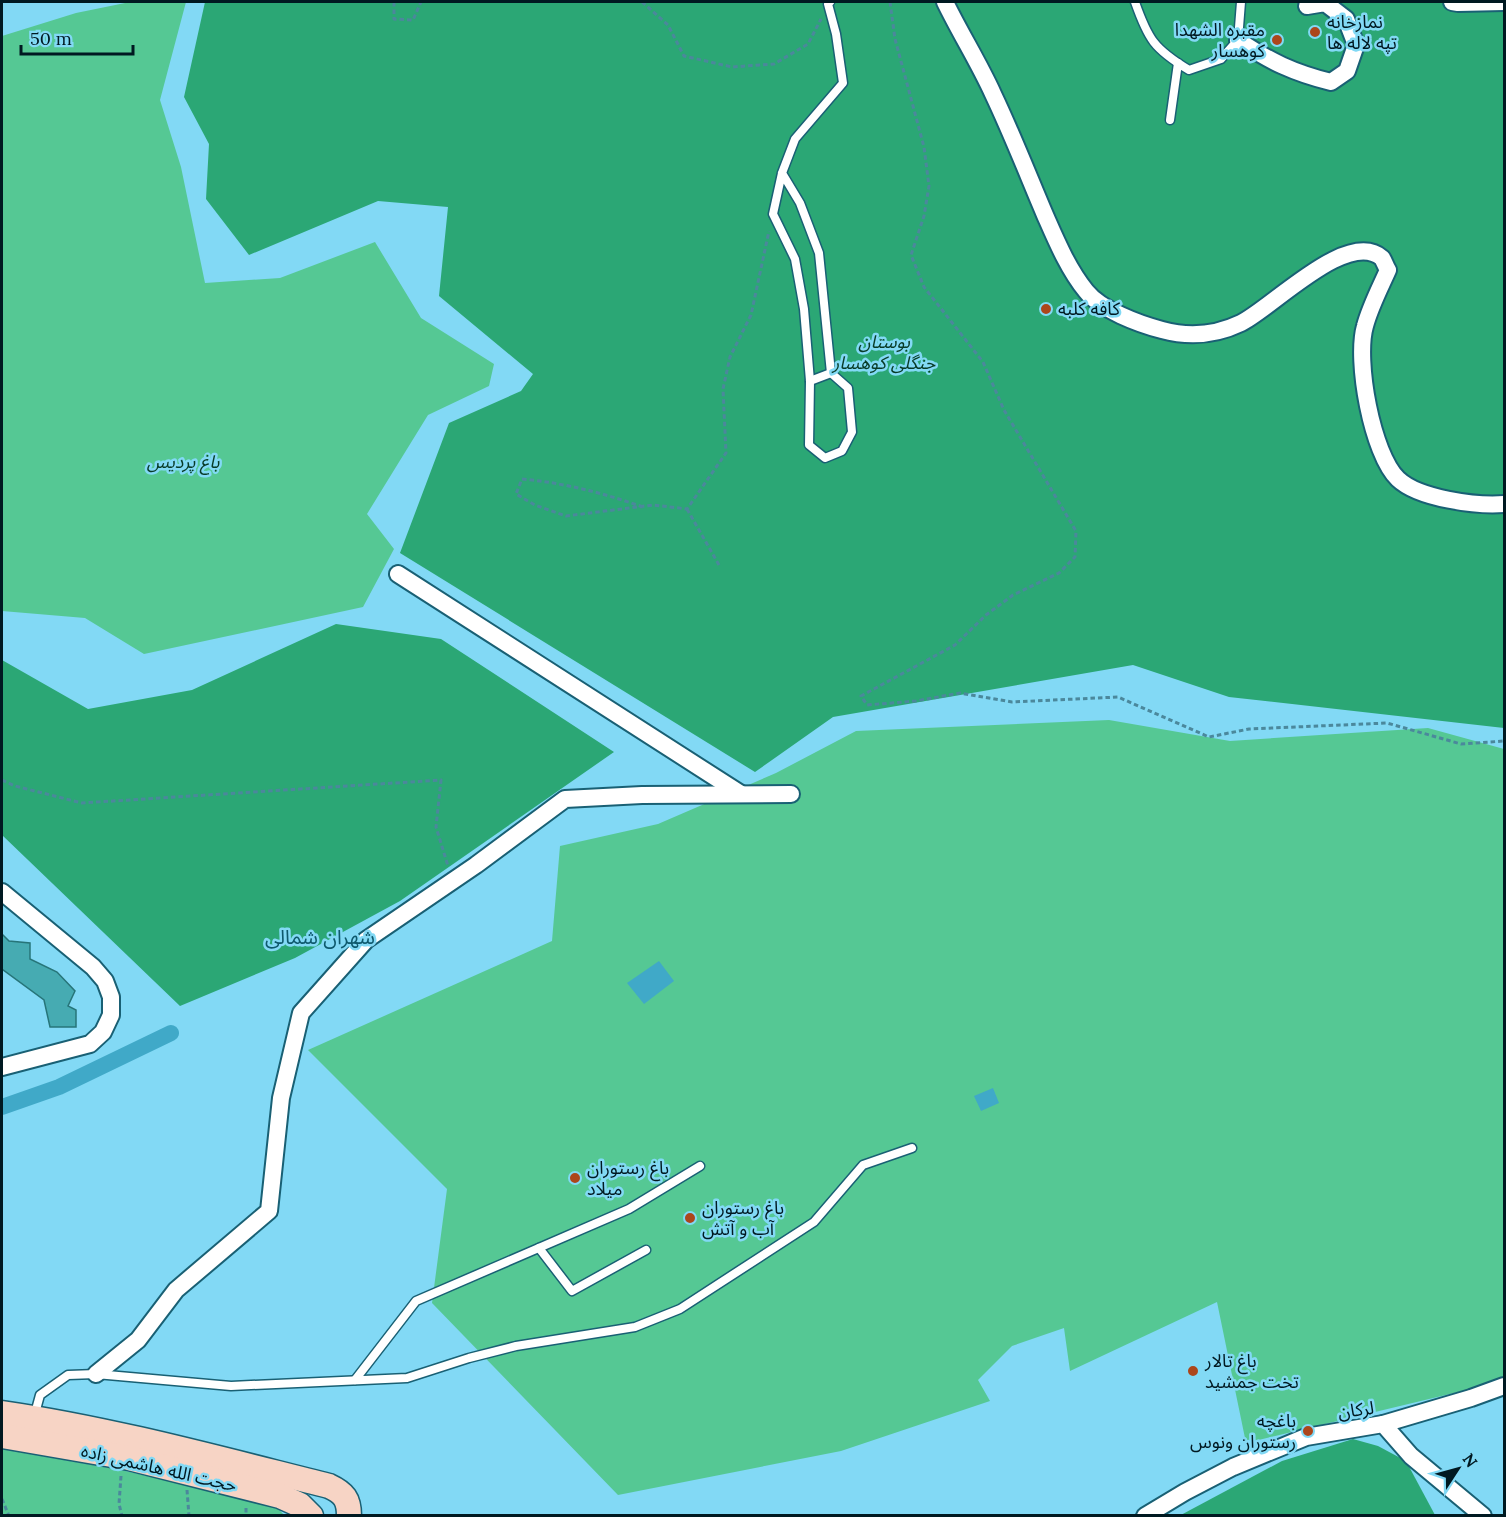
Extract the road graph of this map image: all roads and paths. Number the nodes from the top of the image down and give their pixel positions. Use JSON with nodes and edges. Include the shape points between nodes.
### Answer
{"nodes":[{"id":1,"x":394,"y":2,"type":"edge"},
{"id":2,"x":422,"y":2,"type":"edge"},
{"id":3,"x":642,"y":2,"type":"edge"},
{"id":4,"x":890,"y":2,"type":"edge"},
{"id":5,"x":945,"y":2,"type":"edge"},
{"id":6,"x":1135,"y":2,"type":"edge"},
{"id":7,"x":1241,"y":2,"type":"edge"},
{"id":8,"x":1452,"y":2,"type":"edge"},
{"id":9,"x":1504,"y":2,"type":"edge"},
{"id":10,"x":829,"y":3,"type":"edge"},
{"id":11,"x":1307,"y":6,"type":"dead end"},
{"id":12,"x":1238,"y":40,"type":"junction"},
{"id":13,"x":1178,"y":63,"type":"junction"},
{"id":14,"x":1170,"y":120,"type":"dead end"},
{"id":15,"x":782,"y":173,"type":"junction"},
{"id":16,"x":772,"y":214,"type":"junction"},
{"id":17,"x":831,"y":373,"type":"junction"},
{"id":18,"x":810,"y":381,"type":"junction"},
{"id":19,"x":1504,"y":504,"type":"edge"},
{"id":20,"x":643,"y":507,"type":"junction"},
{"id":21,"x":687,"y":509,"type":"junction"},
{"id":22,"x":719,"y":565,"type":"dead end"},
{"id":23,"x":398,"y":574,"type":"dead end"},
{"id":24,"x":1504,"y":741,"type":"edge"},
{"id":25,"x":2,"y":780,"type":"edge"},
{"id":26,"x":742,"y":794,"type":"junction"},
{"id":27,"x":791,"y":794,"type":"dead end"},
{"id":28,"x":453,"y":881,"type":"junction"},
{"id":29,"x":2,"y":892,"type":"edge"},
{"id":30,"x":2,"y":1067,"type":"edge"},
{"id":31,"x":912,"y":1148,"type":"dead end"},
{"id":32,"x":700,"y":1166,"type":"dead end"},
{"id":33,"x":539,"y":1248,"type":"junction"},
{"id":34,"x":646,"y":1250,"type":"dead end"},
{"id":35,"x":96,"y":1374,"type":"junction"},
{"id":36,"x":355,"y":1380,"type":"junction"},
{"id":37,"x":1504,"y":1386,"type":"edge"},
{"id":38,"x":2,"y":1413,"type":"edge"},
{"id":39,"x":34,"y":1418,"type":"junction"},
{"id":40,"x":1383,"y":1424,"type":"junction"},
{"id":41,"x":2,"y":1436,"type":"edge"},
{"id":42,"x":122,"y":1470,"type":"dead end"},
{"id":43,"x":186,"y":1485,"type":"dead end"},
{"id":44,"x":342,"y":1492,"type":"junction"},
{"id":45,"x":2,"y":1499,"type":"edge"},
{"id":46,"x":9,"y":1515,"type":"edge"},
{"id":47,"x":122,"y":1515,"type":"edge"},
{"id":48,"x":189,"y":1515,"type":"edge"},
{"id":49,"x":312,"y":1515,"type":"edge"},
{"id":50,"x":349,"y":1515,"type":"edge"},
{"id":51,"x":1145,"y":1515,"type":"edge"},
{"id":52,"x":1483,"y":1515,"type":"edge"}],
"edges":[{"from":1,"to":2,"type":"path","via":[[394,19],[413,20]]},
{"from":3,"to":10,"type":"path","via":[[668,25],[684,56],[732,66],[774,64],[808,44]]},
{"from":4,"to":24,"type":"path","via":[[895,39],[924,147],[929,186],[924,216],[910,255],[924,287],[984,362],[1004,410],[1076,531],[1076,557],[1059,573],[1013,595],[955,645],[861,696],[867,705],[960,693],[1012,702],[1118,697],[1209,737],[1249,729],[1387,723],[1461,744]]},
{"from":5,"to":19,"type":"street","via":[[993,93],[1054,234],[1086,292],[1097,302],[1161,330],[1191,335],[1215,333],[1248,319],[1314,270],[1340,256],[1364,251],[1382,258],[1388,270],[1364,327],[1361,357],[1372,428],[1384,460],[1399,480],[1418,491],[1473,504]]},
{"from":6,"to":13,"type":"lane","via":[[1146,32],[1166,56]]},
{"from":7,"to":12,"type":"lane"},
{"from":8,"to":9,"type":"street"},
{"from":10,"to":15,"type":"lane","via":[[843,83],[795,139]]},
{"from":11,"to":12,"type":"street","via":[[1325,3],[1346,19],[1356,45],[1347,72],[1331,81],[1266,59]]},
{"from":12,"to":13,"type":"lane","via":[[1221,59],[1189,70]]},
{"from":13,"to":14,"type":"lane"},
{"from":15,"to":16,"type":"lane"},
{"from":15,"to":17,"type":"lane","via":[[800,202],[819,253]]},
{"from":16,"to":18,"type":"lane","via":[[795,259]]},
{"from":16,"to":21,"type":"path","via":[[752,315],[730,357],[723,389],[726,453]]},
{"from":17,"to":18,"type":"lane"},
{"from":17,"to":18,"type":"lane","via":[[848,388],[852,432],[842,451],[825,458],[809,445]]},
{"from":20,"to":20,"type":"path","via":[[566,516],[516,494],[522,479],[554,482]]},
{"from":20,"to":21,"type":"path"},
{"from":21,"to":22,"type":"path"},
{"from":23,"to":26,"type":"street"},
{"from":25,"to":28,"type":"path","via":[[82,803],[441,780],[436,827]]},
{"from":26,"to":27,"type":"street"},
{"from":26,"to":28,"type":"street","via":[[565,800]]},
{"from":28,"to":35,"type":"street","via":[[366,940],[301,1013],[281,1098],[269,1211],[176,1290],[138,1340]]},
{"from":29,"to":30,"type":"street","via":[[93,967],[105,981],[111,997],[111,1015],[103,1032],[90,1044]]},
{"from":31,"to":36,"type":"lane","via":[[863,1165],[814,1222],[680,1309],[635,1327],[516,1346],[407,1378]]},
{"from":32,"to":33,"type":"lane","via":[[629,1209]]},
{"from":33,"to":34,"type":"lane","via":[[572,1291]]},
{"from":33,"to":36,"type":"lane","via":[[416,1301]]},
{"from":35,"to":36,"type":"lane","via":[[231,1386]]},
{"from":35,"to":39,"type":"lane","via":[[68,1375],[40,1395]]},
{"from":37,"to":40,"type":"street"},
{"from":38,"to":39,"type":"street"},
{"from":39,"to":44,"type":"street","via":[[190,1452]]},
{"from":40,"to":51,"type":"street","name":"لرکان","via":[[1306,1437],[1233,1467]]},
{"from":40,"to":52,"type":"street","name":"لرکان","via":[[1411,1456]]},
{"from":41,"to":49,"type":"street","name":"حجت الله هاشمی زاده","via":[[129,1458],[257,1490],[300,1505]]},
{"from":42,"to":47,"type":"path"},
{"from":43,"to":48,"type":"path"},
{"from":44,"to":49,"type":"street"},
{"from":44,"to":50,"type":"street","via":[[348,1500]]},
{"from":45,"to":46,"type":"path"}]}
